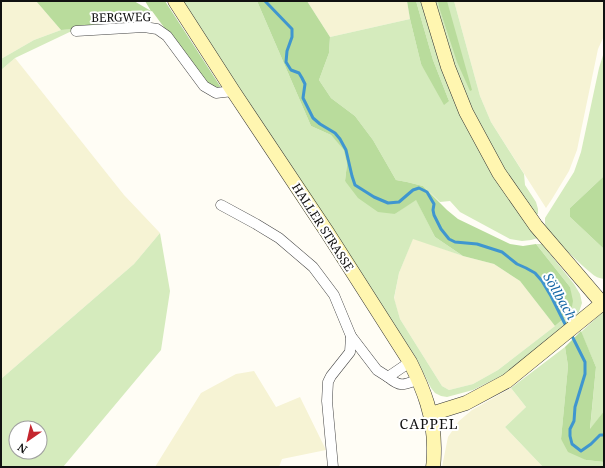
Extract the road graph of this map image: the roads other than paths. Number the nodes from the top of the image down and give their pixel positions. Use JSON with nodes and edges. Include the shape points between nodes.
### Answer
{"nodes":[{"id":1,"x":175,"y":1,"type":"edge"},
{"id":2,"x":428,"y":1,"type":"edge"},
{"id":3,"x":76,"y":31,"type":"dead end"},
{"id":4,"x":233,"y":91,"type":"junction"},
{"id":5,"x":221,"y":206,"type":"dead end"},
{"id":6,"x":603,"y":303,"type":"edge"},
{"id":7,"x":351,"y":336,"type":"junction"},
{"id":8,"x":410,"y":362,"type":"junction"},
{"id":9,"x":388,"y":377,"type":"junction"},
{"id":10,"x":419,"y":379,"type":"junction"},
{"id":11,"x":431,"y":414,"type":"junction"},
{"id":12,"x":333,"y":467,"type":"edge"},
{"id":13,"x":433,"y":467,"type":"edge"}],
"edges":[{"from":1,"to":4,"type":"main road","name":"HALLER STRASSE"},
{"from":2,"to":6,"type":"main road","via":[[448,67],[466,112],[499,173],[536,226]]},
{"from":3,"to":4,"type":"street","name":"BERGWEG","via":[[144,27],[157,29],[167,36],[204,86],[216,93]]},
{"from":4,"to":8,"type":"main road","name":"HALLER STRASSE","via":[[328,232]]},
{"from":5,"to":7,"type":"street","via":[[279,238],[313,267],[334,295]]},
{"from":6,"to":11,"type":"main road","via":[[507,381],[466,402]]},
{"from":7,"to":9,"type":"street","via":[[377,370]]},
{"from":7,"to":12,"type":"street","via":[[350,352],[328,382],[327,401]]},
{"from":8,"to":9,"type":"street"},
{"from":8,"to":10,"type":"main road","name":"HALLER STRASSE"},
{"from":9,"to":10,"type":"street","via":[[402,385]]},
{"from":10,"to":11,"type":"main road","name":"HALLER STRASSE"},
{"from":11,"to":13,"type":"main road","name":"HALLER STRASSE","via":[[434,436]]}]}
